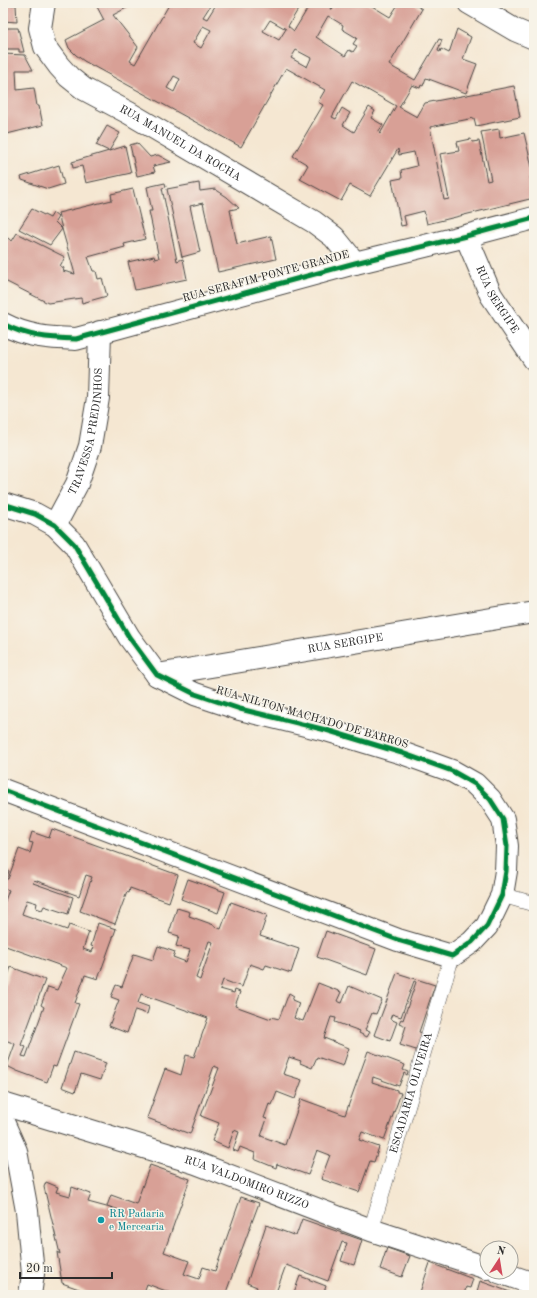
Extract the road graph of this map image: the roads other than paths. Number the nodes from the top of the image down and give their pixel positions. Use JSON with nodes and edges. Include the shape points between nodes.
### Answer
{"nodes":[{"id":1,"x":44,"y":3,"type":"edge"},
{"id":2,"x":469,"y":3,"type":"edge"},
{"id":3,"x":534,"y":38,"type":"edge"},
{"id":4,"x":534,"y":218,"type":"edge"},
{"id":5,"x":466,"y":236,"type":"junction"},
{"id":6,"x":355,"y":263,"type":"junction"},
{"id":7,"x":3,"y":324,"type":"edge"},
{"id":8,"x":100,"y":332,"type":"junction"},
{"id":9,"x":526,"y":333,"type":"edge"},
{"id":10,"x":534,"y":359,"type":"edge"},
{"id":11,"x":3,"y":504,"type":"edge"},
{"id":12,"x":55,"y":525,"type":"junction"},
{"id":13,"x":534,"y":612,"type":"edge"},
{"id":14,"x":157,"y":675,"type":"junction"},
{"id":15,"x":3,"y":790,"type":"edge"},
{"id":16,"x":502,"y":895,"type":"junction"},
{"id":17,"x":534,"y":904,"type":"edge"},
{"id":18,"x":452,"y":956,"type":"junction"},
{"id":19,"x":3,"y":1104,"type":"edge"},
{"id":20,"x":3,"y":1122,"type":"edge"},
{"id":21,"x":371,"y":1230,"type":"junction"},
{"id":22,"x":479,"y":1265,"type":"edge"},
{"id":23,"x":519,"y":1279,"type":"edge"},
{"id":24,"x":534,"y":1284,"type":"edge"},
{"id":25,"x":30,"y":1295,"type":"edge"}],
"edges":[{"from":1,"to":6,"type":"street","name":"RUA MANUEL DA ROCHA","via":[[40,28],[45,47],[59,66],[84,89],[314,222],[334,237]]},
{"from":2,"to":3,"type":"street"},
{"from":4,"to":5,"type":"street","name":"RUA SERAFIM PONTE GRANDE"},
{"from":5,"to":6,"type":"street","name":"RUA SERAFIM PONTE GRANDE"},
{"from":5,"to":9,"type":"street","name":"RUA SERGIPE","via":[[491,295]]},
{"from":6,"to":8,"type":"street","name":"RUA SERAFIM PONTE GRANDE"},
{"from":7,"to":8,"type":"street","name":"RUA SERAFIM PONTE GRANDE","via":[[24,334],[42,337],[76,339]]},
{"from":8,"to":12,"type":"street","name":"TRAVESSA PREDINHOS","via":[[98,398],[90,446],[77,484]]},
{"from":9,"to":10,"type":"street","name":"RUA SERGIPE"},
{"from":11,"to":12,"type":"street","name":"RUA NILTON MACHADO DE BARROS","via":[[35,514]]},
{"from":12,"to":14,"type":"street","name":"RUA NILTON MACHADO DE BARROS","via":[[74,544],[129,637]]},
{"from":13,"to":14,"type":"street","name":"RUA SERGIPE"},
{"from":14,"to":16,"type":"street","name":"RUA NILTON MACHADO DE BARROS","via":[[218,702],[326,730],[402,754],[452,771],[475,784],[490,799],[503,819],[507,846]]},
{"from":15,"to":18,"type":"street","via":[[398,940]]},
{"from":16,"to":17,"type":"lane"},
{"from":16,"to":18,"type":"street","name":"RUA NILTON MACHADO DE BARROS","via":[[487,926],[472,942]]},
{"from":18,"to":21,"type":"lane","name":"ESCADARIA OLIVEIRA"},
{"from":19,"to":21,"type":"street","name":"RUA VALDOMIRO RIZZO","via":[[196,1164]]},
{"from":20,"to":25,"type":"street","via":[[16,1152],[27,1211],[33,1274]]},
{"from":21,"to":22,"type":"street","name":"RUA VALDOMIRO RIZZO"},
{"from":23,"to":24,"type":"street"}]}
